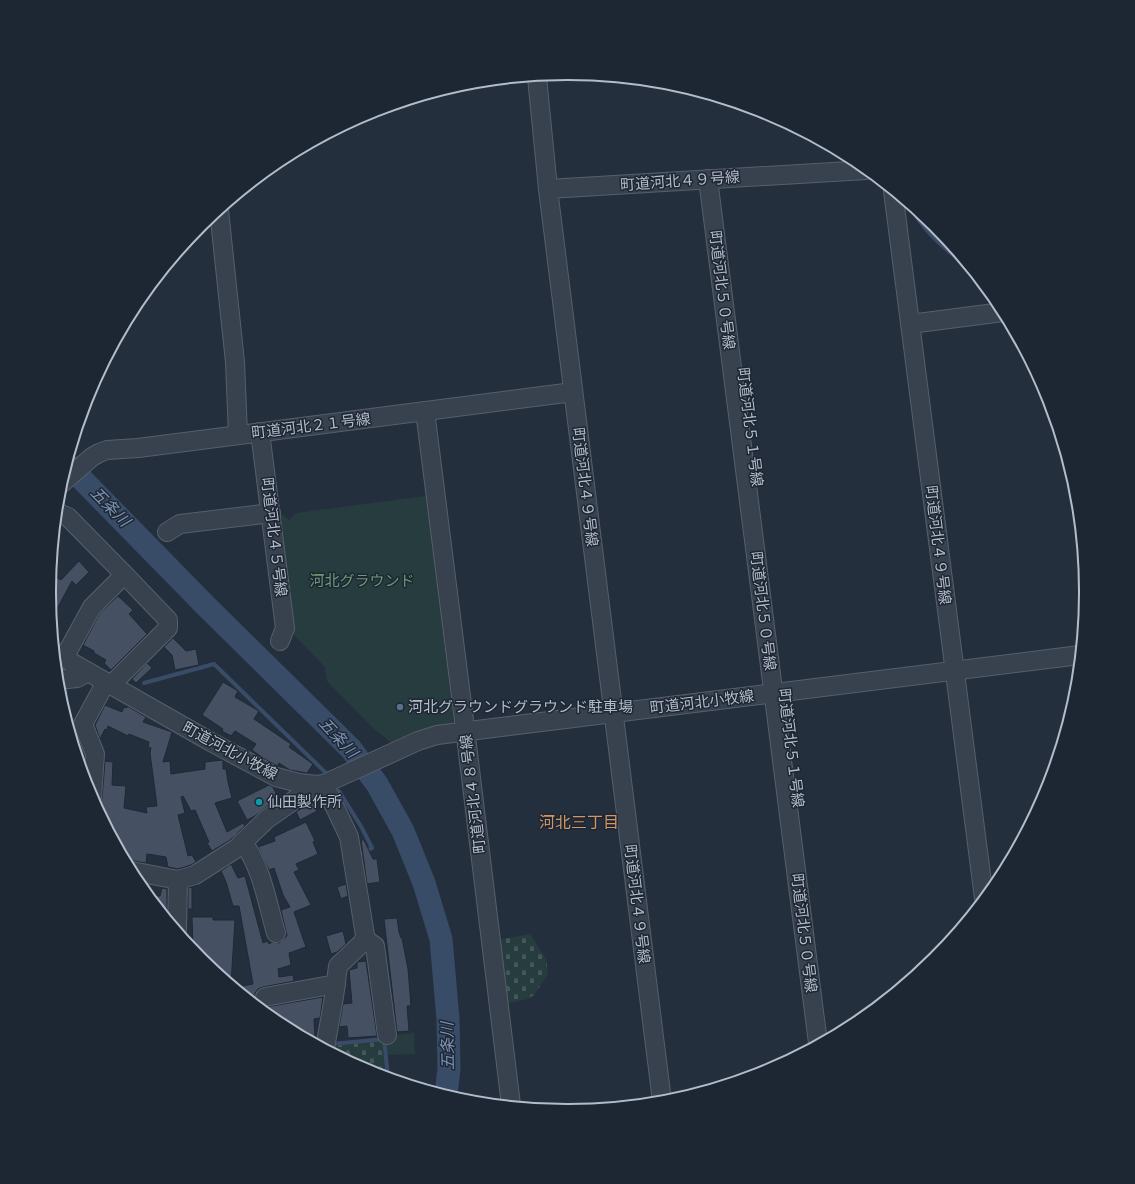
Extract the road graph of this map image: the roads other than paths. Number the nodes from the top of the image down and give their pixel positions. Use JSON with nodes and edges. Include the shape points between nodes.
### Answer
{"nodes":[{"id":1,"x":538,"y":82,"type":"edge"},
{"id":2,"x":857,"y":171,"type":"edge"},
{"id":3,"x":708,"y":180,"type":"junction"},
{"id":4,"x":548,"y":189,"type":"junction"},
{"id":5,"x":893,"y":197,"type":"edge"},
{"id":6,"x":220,"y":217,"type":"edge"},
{"id":7,"x":996,"y":313,"type":"edge"},
{"id":8,"x":910,"y":324,"type":"junction"},
{"id":9,"x":573,"y":392,"type":"junction"},
{"id":10,"x":425,"y":412,"type":"junction"},
{"id":11,"x":260,"y":432,"type":"junction"},
{"id":12,"x":238,"y":435,"type":"junction"},
{"id":13,"x":69,"y":477,"type":"edge"},
{"id":14,"x":271,"y":512,"type":"junction"},
{"id":15,"x":62,"y":514,"type":"edge"},
{"id":16,"x":167,"y":532,"type":"dead end"},
{"id":17,"x":122,"y":572,"type":"junction"},
{"id":18,"x":280,"y":641,"type":"dead end"},
{"id":19,"x":60,"y":656,"type":"edge"},
{"id":20,"x":1075,"y":656,"type":"edge"},
{"id":21,"x":954,"y":671,"type":"junction"},
{"id":22,"x":88,"y":672,"type":"junction"},
{"id":23,"x":64,"y":679,"type":"edge"},
{"id":24,"x":108,"y":684,"type":"junction"},
{"id":25,"x":779,"y":692,"type":"junction"},
{"id":26,"x":613,"y":713,"type":"junction"},
{"id":27,"x":466,"y":731,"type":"junction"},
{"id":28,"x":93,"y":783,"type":"edge"},
{"id":29,"x":317,"y":784,"type":"junction"},
{"id":30,"x":242,"y":842,"type":"junction"},
{"id":31,"x":140,"y":873,"type":"edge"},
{"id":32,"x":178,"y":880,"type":"junction"},
{"id":33,"x":983,"y":890,"type":"edge"},
{"id":34,"x":177,"y":922,"type":"edge"},
{"id":35,"x":276,"y":933,"type":"dead end"},
{"id":36,"x":364,"y":938,"type":"junction"},
{"id":37,"x":336,"y":984,"type":"junction"},
{"id":38,"x":264,"y":997,"type":"dead end"},
{"id":39,"x":826,"y":1033,"type":"edge"},
{"id":40,"x":387,"y":1035,"type":"dead end"},
{"id":41,"x":817,"y":1038,"type":"edge"},
{"id":42,"x":326,"y":1043,"type":"edge"},
{"id":43,"x":661,"y":1095,"type":"edge"},
{"id":44,"x":510,"y":1100,"type":"edge"}],
"edges":[{"from":1,"to":4,"type":"street"},
{"from":2,"to":3,"type":"street","name":"町道河北４９号線"},
{"from":3,"to":4,"type":"street","name":"町道河北４９号線"},
{"from":3,"to":25,"type":"street","name":"町道河北５０号線"},
{"from":4,"to":9,"type":"street","name":"町道河北４９号線"},
{"from":5,"to":8,"type":"street","name":"町道河北４９号線"},
{"from":6,"to":12,"type":"street","via":[[235,362]]},
{"from":7,"to":8,"type":"street"},
{"from":8,"to":21,"type":"street","name":"町道河北４９号線"},
{"from":9,"to":10,"type":"street","name":"町道河北２１号線"},
{"from":9,"to":26,"type":"street","name":"町道河北４９号線"},
{"from":10,"to":11,"type":"street","name":"町道河北２１号線"},
{"from":10,"to":27,"type":"street","name":"町道河北４８号線"},
{"from":11,"to":12,"type":"street","name":"町道河北２１号線"},
{"from":11,"to":14,"type":"street","name":"町道河北４５号線"},
{"from":12,"to":13,"type":"street","name":"町道河北２１号線","via":[[107,450],[92,457]]},
{"from":14,"to":16,"type":"street","via":[[180,524]]},
{"from":14,"to":18,"type":"street","name":"町道河北４５号線","via":[[285,628]]},
{"from":15,"to":17,"type":"street","via":[[68,517]]},
{"from":17,"to":19,"type":"street","via":[[120,579],[92,607]]},
{"from":17,"to":24,"type":"street","via":[[168,620],[168,628]]},
{"from":19,"to":22,"type":"street","name":"町道河北小牧線"},
{"from":20,"to":21,"type":"street","name":"町道河北小牧線"},
{"from":21,"to":25,"type":"street","name":"町道河北小牧線"},
{"from":21,"to":33,"type":"street","name":"町道河北４９号線"},
{"from":22,"to":23,"type":"street","via":[[77,678]]},
{"from":22,"to":24,"type":"street","name":"町道河北小牧線"},
{"from":24,"to":28,"type":"street","via":[[83,724],[95,754]]},
{"from":24,"to":29,"type":"street","name":"町道河北小牧線","via":[[276,777]]},
{"from":25,"to":26,"type":"street","name":"町道河北小牧線"},
{"from":25,"to":39,"type":"street","name":"町道河北５１号線"},
{"from":25,"to":41,"type":"street","name":"町道河北５０号線"},
{"from":26,"to":27,"type":"street","name":"町道河北小牧線"},
{"from":26,"to":43,"type":"street","name":"町道河北４９号線"},
{"from":27,"to":29,"type":"street","name":"町道河北小牧線","via":[[429,737],[340,777]]},
{"from":27,"to":44,"type":"street","name":"町道河北４８号線"},
{"from":29,"to":30,"type":"street","via":[[267,819]]},
{"from":29,"to":36,"type":"street","via":[[349,837]]},
{"from":30,"to":32,"type":"street","via":[[237,848],[195,875]]},
{"from":30,"to":35,"type":"street","via":[[250,851],[259,872]]},
{"from":31,"to":32,"type":"street"},
{"from":32,"to":34,"type":"street"},
{"from":36,"to":37,"type":"street","via":[[338,966]]},
{"from":36,"to":40,"type":"street","via":[[375,946]]},
{"from":37,"to":38,"type":"street"},
{"from":37,"to":42,"type":"street"}]}
